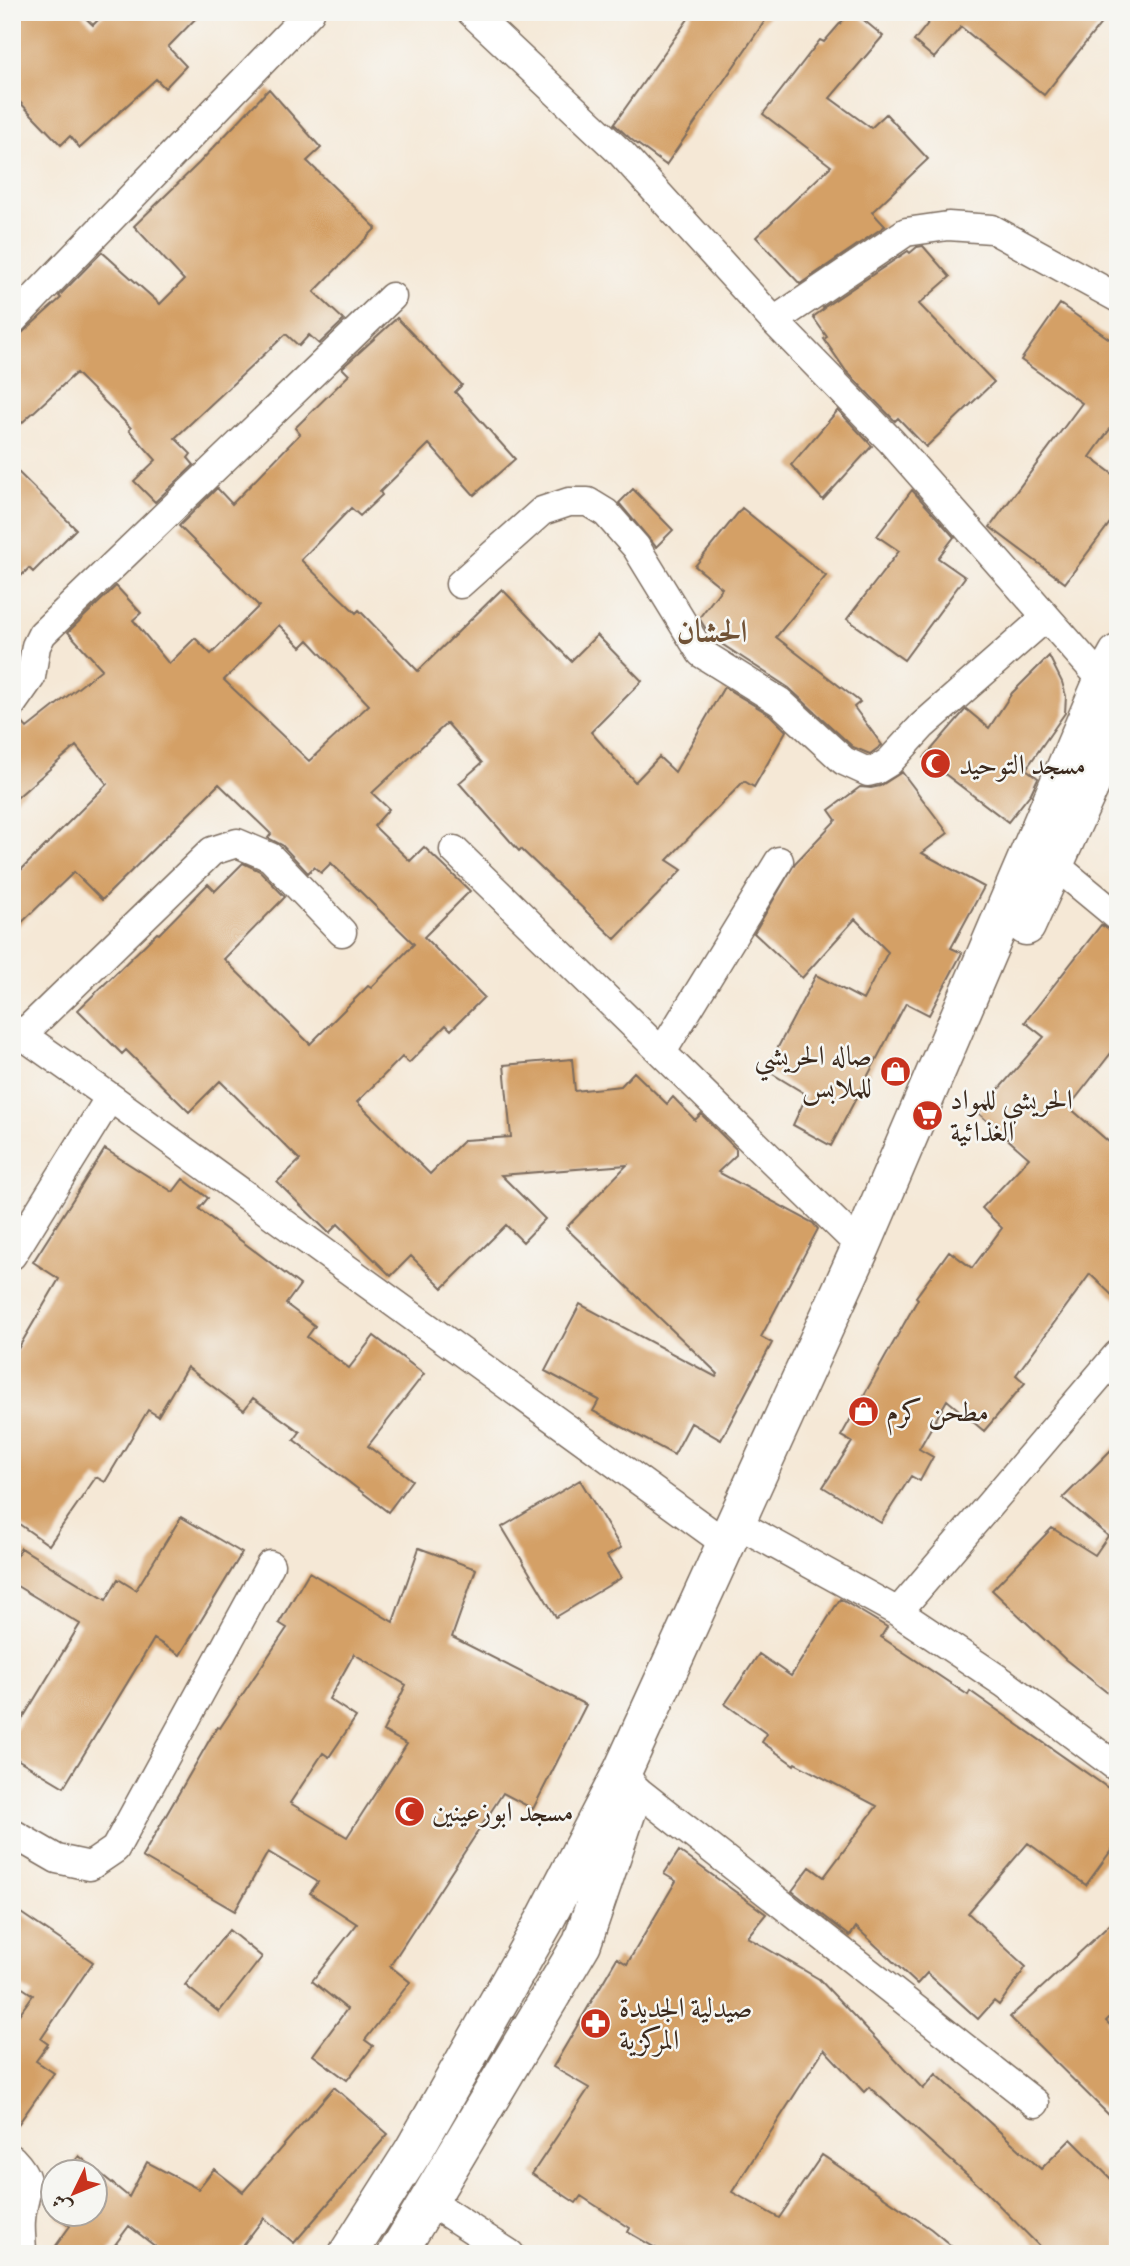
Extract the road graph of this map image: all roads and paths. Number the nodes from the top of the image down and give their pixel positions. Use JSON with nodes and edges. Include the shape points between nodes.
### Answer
{"nodes":[{"id":1,"x":310,"y":12,"type":"edge"},
{"id":2,"x":471,"y":12,"type":"edge"},
{"id":3,"x":392,"y":298,"type":"dead end"},
{"id":4,"x":1118,"y":298,"type":"edge"},
{"id":5,"x":12,"y":321,"type":"edge"},
{"id":6,"x":774,"y":321,"type":"junction"},
{"id":7,"x":460,"y":584,"type":"dead end"},
{"id":8,"x":1045,"y":618,"type":"junction"},
{"id":9,"x":22,"y":668,"type":"edge"},
{"id":10,"x":1110,"y":668,"type":"edge"},
{"id":11,"x":12,"y":704,"type":"edge"},
{"id":12,"x":1118,"y":724,"type":"edge"},
{"id":13,"x":454,"y":850,"type":"dead end"},
{"id":14,"x":779,"y":861,"type":"dead end"},
{"id":15,"x":1054,"y":864,"type":"junction"},
{"id":16,"x":1118,"y":917,"type":"edge"},
{"id":17,"x":342,"y":932,"type":"dead end"},
{"id":18,"x":17,"y":1032,"type":"edge"},
{"id":19,"x":662,"y":1052,"type":"junction"},
{"id":20,"x":110,"y":1097,"type":"junction"},
{"id":21,"x":861,"y":1247,"type":"junction"},
{"id":22,"x":12,"y":1255,"type":"edge"},
{"id":23,"x":1117,"y":1355,"type":"edge"},
{"id":24,"x":737,"y":1536,"type":"junction"},
{"id":25,"x":270,"y":1565,"type":"dead end"},
{"id":26,"x":898,"y":1612,"type":"junction"},
{"id":27,"x":1118,"y":1768,"type":"edge"},
{"id":28,"x":629,"y":1779,"type":"junction"},
{"id":29,"x":12,"y":1833,"type":"edge"},
{"id":30,"x":1035,"y":2103,"type":"dead end"},
{"id":31,"x":12,"y":2159,"type":"edge"},
{"id":32,"x":430,"y":2202,"type":"junction"},
{"id":33,"x":22,"y":2254,"type":"edge"},
{"id":34,"x":348,"y":2254,"type":"edge"},
{"id":35,"x":397,"y":2254,"type":"edge"},
{"id":36,"x":510,"y":2254,"type":"edge"}],
"edges":[{"from":1,"to":5,"type":"street"},
{"from":2,"to":6,"type":"street","via":[[622,154]]},
{"from":3,"to":9,"type":"street","via":[[42,634]]},
{"from":4,"to":6,"type":"street","via":[[992,229],[948,226],[906,232]]},
{"from":6,"to":8,"type":"street","via":[[891,440]]},
{"from":7,"to":8,"type":"street","via":[[542,511],[569,502],[588,502],[606,513],[636,547],[701,653],[780,702],[844,761],[868,772],[889,762],[922,726]]},
{"from":8,"to":10,"type":"street"},
{"from":9,"to":11,"type":"street"},
{"from":10,"to":21,"type":"main road"},
{"from":12,"to":15,"type":"main road"},
{"from":13,"to":19,"type":"street"},
{"from":14,"to":19,"type":"street"},
{"from":15,"to":16,"type":"street"},
{"from":15,"to":24,"type":"main road"},
{"from":17,"to":18,"type":"street","via":[[270,857],[237,843],[212,851]]},
{"from":18,"to":20,"type":"street"},
{"from":19,"to":21,"type":"street"},
{"from":20,"to":22,"type":"street"},
{"from":20,"to":24,"type":"street"},
{"from":21,"to":24,"type":"main road"},
{"from":23,"to":26,"type":"street"},
{"from":24,"to":26,"type":"street"},
{"from":24,"to":28,"type":"main road"},
{"from":25,"to":29,"type":"street","via":[[115,1849],[90,1866],[57,1858]]},
{"from":26,"to":27,"type":"street"},
{"from":28,"to":30,"type":"street"},
{"from":28,"to":32,"type":"main road","via":[[582,1944]]},
{"from":28,"to":34,"type":"main road","via":[[414,2150]]},
{"from":31,"to":33,"type":"street","via":[[25,2172],[28,2184],[21,2219]]},
{"from":32,"to":35,"type":"main road"},
{"from":32,"to":36,"type":"street"}]}
